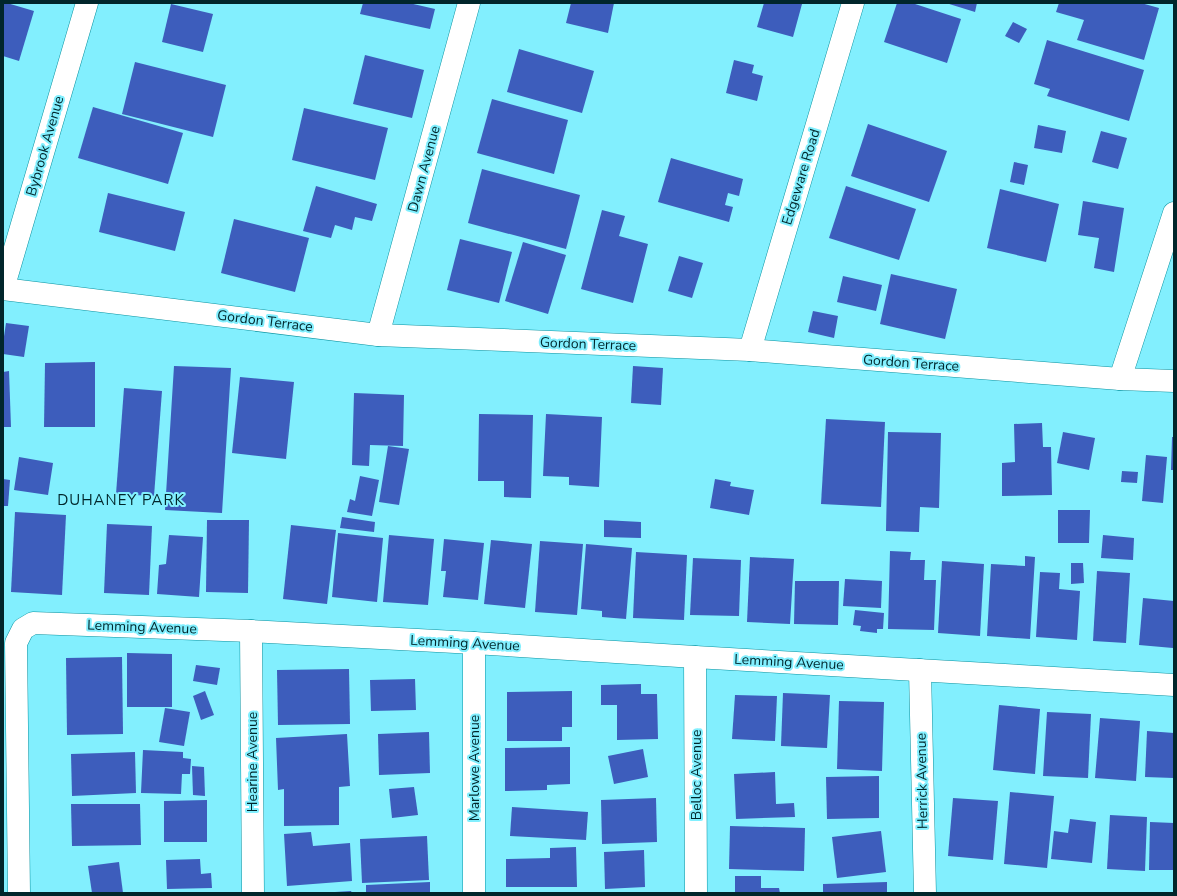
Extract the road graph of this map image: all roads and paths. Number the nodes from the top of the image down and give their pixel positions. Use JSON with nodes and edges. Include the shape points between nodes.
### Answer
{"nodes":[{"id":1,"x":87,"y":3,"type":"edge"},
{"id":2,"x":470,"y":3,"type":"edge"},
{"id":3,"x":853,"y":3,"type":"edge"},
{"id":4,"x":1174,"y":213,"type":"edge"},
{"id":5,"x":3,"y":289,"type":"edge"},
{"id":6,"x":378,"y":335,"type":"junction"},
{"id":7,"x":750,"y":350,"type":"junction"},
{"id":8,"x":1120,"y":379,"type":"junction"},
{"id":9,"x":1174,"y":381,"type":"edge"},
{"id":10,"x":251,"y":631,"type":"junction"},
{"id":11,"x":474,"y":643,"type":"junction"},
{"id":12,"x":695,"y":657,"type":"junction"},
{"id":13,"x":920,"y":670,"type":"junction"},
{"id":14,"x":1174,"y":685,"type":"edge"},
{"id":15,"x":20,"y":893,"type":"edge"},
{"id":16,"x":253,"y":893,"type":"edge"},
{"id":17,"x":474,"y":893,"type":"edge"},
{"id":18,"x":696,"y":893,"type":"edge"},
{"id":19,"x":925,"y":893,"type":"edge"}],
"edges":[{"from":1,"to":5,"type":"street","name":"Bybrook Avenue"},
{"from":2,"to":6,"type":"street","name":"Dawn Avenue"},
{"from":3,"to":7,"type":"street","name":"Edgeware Road"},
{"from":4,"to":8,"type":"street"},
{"from":5,"to":6,"type":"street","name":"Gordon Terrace"},
{"from":6,"to":7,"type":"street","name":"Gordon Terrace"},
{"from":7,"to":8,"type":"street","name":"Gordon Terrace"},
{"from":8,"to":9,"type":"street","name":"Gordon Terrace"},
{"from":10,"to":11,"type":"street","name":"Lemming Avenue"},
{"from":10,"to":15,"type":"street","name":"Lemming Avenue","via":[[33,623],[23,629],[16,643]]},
{"from":10,"to":16,"type":"street","name":"Hearine Avenue"},
{"from":11,"to":12,"type":"street","name":"Lemming Avenue"},
{"from":11,"to":17,"type":"street","name":"Marlowe Avenue"},
{"from":12,"to":13,"type":"street","name":"Lemming Avenue"},
{"from":12,"to":18,"type":"street","name":"Belloc Avenue"},
{"from":13,"to":14,"type":"street","name":"Lemming Avenue"},
{"from":13,"to":19,"type":"street","name":"Herrick Avenue"}]}
